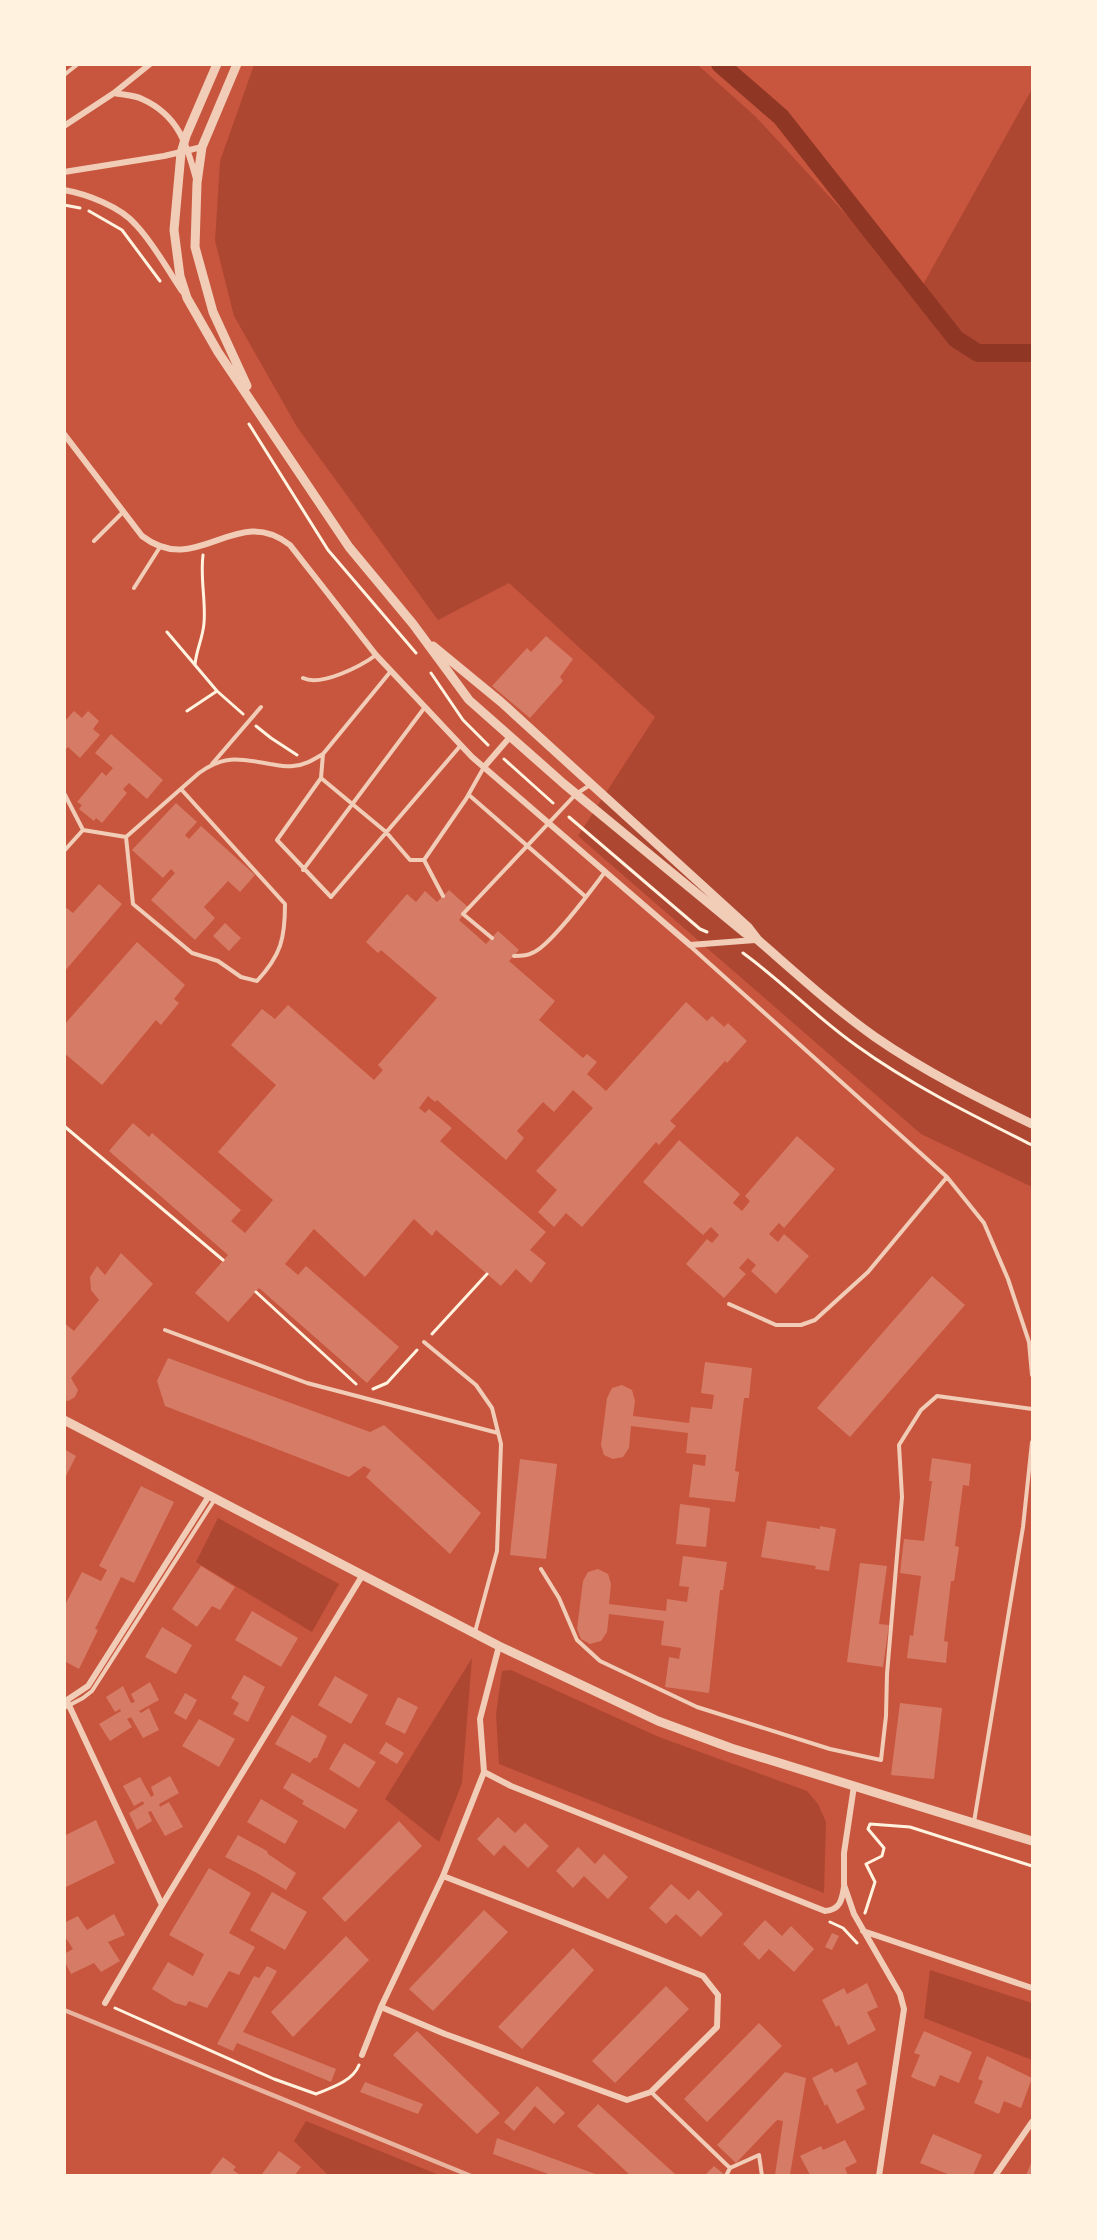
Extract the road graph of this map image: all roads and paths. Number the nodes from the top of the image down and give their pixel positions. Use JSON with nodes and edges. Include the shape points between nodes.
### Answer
{"nodes":[{"id":1,"x":78,"y":64,"type":"edge"},
{"id":2,"x":150,"y":64,"type":"edge"},
{"id":3,"x":217,"y":64,"type":"edge"},
{"id":4,"x":237,"y":64,"type":"edge"},
{"id":5,"x":64,"y":75,"type":"edge"},
{"id":6,"x":114,"y":93,"type":"junction"},
{"id":7,"x":64,"y":126,"type":"edge"},
{"id":8,"x":202,"y":147,"type":"junction"},
{"id":9,"x":184,"y":148,"type":"junction"},
{"id":10,"x":64,"y":172,"type":"edge"},
{"id":11,"x":197,"y":183,"type":"junction"},
{"id":12,"x":64,"y":190,"type":"edge"},
{"id":13,"x":187,"y":298,"type":"junction"},
{"id":14,"x":253,"y":402,"type":"junction"},
{"id":15,"x":64,"y":434,"type":"edge"},
{"id":16,"x":123,"y":511,"type":"junction"},
{"id":17,"x":94,"y":541,"type":"dead end"},
{"id":18,"x":205,"y":546,"type":"junction"},
{"id":19,"x":160,"y":547,"type":"junction"},
{"id":20,"x":134,"y":588,"type":"dead end"},
{"id":21,"x":167,"y":632,"type":"dead end"},
{"id":22,"x":425,"y":639,"type":"junction"},
{"id":23,"x":376,"y":655,"type":"junction"},
{"id":24,"x":195,"y":664,"type":"junction"},
{"id":25,"x":391,"y":671,"type":"junction"},
{"id":26,"x":303,"y":678,"type":"dead end"},
{"id":27,"x":217,"y":691,"type":"junction"},
{"id":28,"x":261,"y":707,"type":"dead end"},
{"id":29,"x":425,"y":707,"type":"junction"},
{"id":30,"x":188,"y":711,"type":"dead end"},
{"id":31,"x":250,"y":720,"type":"junction"},
{"id":32,"x":510,"y":737,"type":"junction"},
{"id":33,"x":461,"y":744,"type":"junction"},
{"id":34,"x":323,"y":754,"type":"junction"},
{"id":35,"x":309,"y":762,"type":"junction"},
{"id":36,"x":211,"y":764,"type":"junction"},
{"id":37,"x":484,"y":767,"type":"junction"},
{"id":38,"x":321,"y":778,"type":"junction"},
{"id":39,"x":591,"y":784,"type":"junction"},
{"id":40,"x":181,"y":789,"type":"junction"},
{"id":41,"x":64,"y":793,"type":"edge"},
{"id":42,"x":576,"y":794,"type":"junction"},
{"id":43,"x":469,"y":795,"type":"junction"},
{"id":44,"x":352,"y":804,"type":"junction"},
{"id":45,"x":549,"y":824,"type":"junction"},
{"id":46,"x":83,"y":830,"type":"junction"},
{"id":47,"x":386,"y":832,"type":"junction"},
{"id":48,"x":126,"y":837,"type":"junction"},
{"id":49,"x":527,"y":846,"type":"junction"},
{"id":50,"x":64,"y":851,"type":"edge"},
{"id":51,"x":424,"y":860,"type":"junction"},
{"id":52,"x":303,"y":870,"type":"junction"},
{"id":53,"x":605,"y":872,"type":"junction"},
{"id":54,"x":443,"y":896,"type":"dead end"},
{"id":55,"x":586,"y":897,"type":"junction"},
{"id":56,"x":492,"y":938,"type":"dead end"},
{"id":57,"x":758,"y":940,"type":"junction"},
{"id":58,"x":690,"y":945,"type":"junction"},
{"id":59,"x":514,"y":957,"type":"dead end"},
{"id":60,"x":1032,"y":1124,"type":"edge"},
{"id":61,"x":64,"y":1126,"type":"edge"},
{"id":62,"x":947,"y":1177,"type":"junction"},
{"id":63,"x":223,"y":1260,"type":"dead end"},
{"id":64,"x":487,"y":1274,"type":"dead end"},
{"id":65,"x":256,"y":1292,"type":"dead end"},
{"id":66,"x":729,"y":1304,"type":"dead end"},
{"id":67,"x":165,"y":1330,"type":"dead end"},
{"id":68,"x":424,"y":1342,"type":"junction"},
{"id":69,"x":1032,"y":1375,"type":"edge"},
{"id":70,"x":1032,"y":1409,"type":"edge"},
{"id":71,"x":64,"y":1420,"type":"edge"},
{"id":72,"x":498,"y":1433,"type":"junction"},
{"id":73,"x":1032,"y":1442,"type":"edge"},
{"id":74,"x":212,"y":1497,"type":"junction"},
{"id":75,"x":541,"y":1569,"type":"dead end"},
{"id":76,"x":362,"y":1576,"type":"junction"},
{"id":77,"x":474,"y":1633,"type":"junction"},
{"id":78,"x":499,"y":1646,"type":"junction"},
{"id":79,"x":66,"y":1704,"type":"edge"},
{"id":80,"x":484,"y":1772,"type":"junction"},
{"id":81,"x":854,"y":1786,"type":"junction"},
{"id":82,"x":974,"y":1823,"type":"junction"},
{"id":83,"x":1032,"y":1841,"type":"edge"},
{"id":84,"x":1032,"y":1866,"type":"edge"},
{"id":85,"x":443,"y":1876,"type":"junction"},
{"id":86,"x":844,"y":1885,"type":"junction"},
{"id":87,"x":162,"y":1905,"type":"junction"},
{"id":88,"x":858,"y":1921,"type":"junction"},
{"id":89,"x":863,"y":1931,"type":"junction"},
{"id":90,"x":1032,"y":1988,"type":"edge"},
{"id":91,"x":105,"y":2003,"type":"joint"},
{"id":92,"x":381,"y":2007,"type":"junction"},
{"id":93,"x":362,"y":2055,"type":"joint"},
{"id":94,"x":651,"y":2092,"type":"junction"},
{"id":95,"x":1032,"y":2122,"type":"edge"},
{"id":96,"x":730,"y":2168,"type":"junction"},
{"id":97,"x":726,"y":2175,"type":"edge"},
{"id":98,"x":762,"y":2175,"type":"edge"},
{"id":99,"x":879,"y":2175,"type":"edge"},
{"id":100,"x":995,"y":2175,"type":"edge"}],
"edges":[{"from":1,"to":5,"type":"lane"},
{"from":2,"to":6,"type":"street"},
{"from":3,"to":9,"type":"street"},
{"from":4,"to":8,"type":"street"},
{"from":6,"to":7,"type":"street"},
{"from":6,"to":9,"type":"street","via":[[142,99],[172,118]]},
{"from":8,"to":9,"type":"street"},
{"from":8,"to":11,"type":"street"},
{"from":9,"to":10,"type":"street"},
{"from":9,"to":11,"type":"street"},
{"from":9,"to":13,"type":"street","via":[[174,230]]},
{"from":11,"to":14,"type":"street","via":[[195,247],[213,312]]},
{"from":12,"to":13,"type":"street","via":[[107,204],[135,223]]},
{"from":13,"to":14,"type":"street"},
{"from":14,"to":22,"type":"street","via":[[349,547]]},
{"from":15,"to":16,"type":"street"},
{"from":16,"to":17,"type":"lane"},
{"from":16,"to":19,"type":"street","via":[[142,536]]},
{"from":18,"to":19,"type":"street","via":[[177,551]]},
{"from":18,"to":23,"type":"street","via":[[237,532],[271,532],[281,537]]},
{"from":18,"to":24,"type":"path","via":[[205,620]]},
{"from":19,"to":20,"type":"lane"},
{"from":21,"to":24,"type":"path"},
{"from":22,"to":32,"type":"street","via":[[469,700]]},
{"from":22,"to":39,"type":"street"},
{"from":23,"to":25,"type":"street"},
{"from":23,"to":26,"type":"lane","via":[[323,680]]},
{"from":24,"to":27,"type":"path"},
{"from":25,"to":29,"type":"street"},
{"from":25,"to":34,"type":"lane"},
{"from":27,"to":30,"type":"path"},
{"from":27,"to":31,"type":"path"},
{"from":28,"to":31,"type":"lane"},
{"from":29,"to":33,"type":"street"},
{"from":29,"to":44,"type":"lane"},
{"from":31,"to":35,"type":"path"},
{"from":31,"to":36,"type":"lane"},
{"from":32,"to":37,"type":"street"},
{"from":32,"to":42,"type":"street"},
{"from":33,"to":37,"type":"street"},
{"from":33,"to":47,"type":"lane"},
{"from":34,"to":35,"type":"lane"},
{"from":34,"to":38,"type":"lane"},
{"from":35,"to":36,"type":"lane","via":[[291,767],[236,758]]},
{"from":36,"to":40,"type":"lane"},
{"from":37,"to":43,"type":"lane"},
{"from":37,"to":45,"type":"street"},
{"from":38,"to":44,"type":"lane"},
{"from":38,"to":52,"type":"lane","via":[[277,840]]},
{"from":39,"to":42,"type":"lane"},
{"from":39,"to":57,"type":"street"},
{"from":40,"to":48,"type":"lane"},
{"from":40,"to":48,"type":"lane","via":[[285,904],[285,932],[280,950],[257,981],[241,978],[218,961],[192,953],[134,904]]},
{"from":41,"to":46,"type":"lane"},
{"from":42,"to":45,"type":"lane"},
{"from":42,"to":57,"type":"street"},
{"from":43,"to":49,"type":"lane"},
{"from":43,"to":51,"type":"lane"},
{"from":44,"to":47,"type":"lane"},
{"from":44,"to":52,"type":"lane"},
{"from":45,"to":49,"type":"lane"},
{"from":45,"to":53,"type":"street"},
{"from":46,"to":48,"type":"lane"},
{"from":46,"to":50,"type":"lane"},
{"from":47,"to":51,"type":"lane","via":[[410,861]]},
{"from":47,"to":52,"type":"lane","via":[[331,897]]},
{"from":49,"to":55,"type":"lane"},
{"from":49,"to":56,"type":"lane","via":[[463,914]]},
{"from":51,"to":54,"type":"lane"},
{"from":53,"to":55,"type":"lane"},
{"from":53,"to":58,"type":"street"},
{"from":55,"to":59,"type":"lane","via":[[541,948]]},
{"from":57,"to":58,"type":"street"},
{"from":57,"to":60,"type":"street","via":[[883,1043],[974,1096]]},
{"from":58,"to":62,"type":"lane"},
{"from":61,"to":63,"type":"path"},
{"from":62,"to":66,"type":"lane","via":[[868,1272],[815,1320],[801,1325],[776,1325]]},
{"from":62,"to":69,"type":"lane","via":[[984,1223],[1029,1342]]},
{"from":64,"to":68,"type":"path"},
{"from":65,"to":68,"type":"path","via":[[354,1383],[375,1389],[387,1383]]},
{"from":67,"to":72,"type":"lane","via":[[308,1383]]},
{"from":68,"to":72,"type":"lane","via":[[476,1385],[492,1408]]},
{"from":70,"to":75,"type":"lane","via":[[937,1396],[921,1410],[899,1445],[902,1497],[881,1760],[830,1749],[697,1707],[600,1661],[577,1640]]},
{"from":71,"to":74,"type":"street"},
{"from":72,"to":77,"type":"lane","via":[[501,1444],[497,1551]]},
{"from":73,"to":82,"type":"lane","via":[[1023,1527]]},
{"from":74,"to":76,"type":"street"},
{"from":74,"to":79,"type":"street","via":[[88,1686]]},
{"from":76,"to":77,"type":"street"},
{"from":76,"to":87,"type":"street"},
{"from":77,"to":78,"type":"street"},
{"from":78,"to":80,"type":"street","via":[[480,1719]]},
{"from":78,"to":81,"type":"street","via":[[687,1733]]},
{"from":79,"to":87,"type":"street"},
{"from":80,"to":85,"type":"street"},
{"from":80,"to":86,"type":"street","via":[[825,1911],[838,1907]]},
{"from":81,"to":82,"type":"street"},
{"from":81,"to":86,"type":"street","via":[[844,1853]]},
{"from":82,"to":83,"type":"street"},
{"from":84,"to":88,"type":"path","via":[[910,1827],[870,1824],[868,1829],[884,1848],[882,1856],[866,1864],[875,1882],[866,1912]]},
{"from":85,"to":92,"type":"street"},
{"from":85,"to":94,"type":"street","via":[[703,1976],[718,1995],[717,2027]]},
{"from":86,"to":88,"type":"street"},
{"from":87,"to":91,"type":"street"},
{"from":88,"to":89,"type":"street"},
{"from":89,"to":90,"type":"street"},
{"from":89,"to":99,"type":"street","via":[[900,1994],[904,2009]]},
{"from":91,"to":93,"type":"path","via":[[316,2094],[356,2073]]},
{"from":92,"to":93,"type":"street"},
{"from":92,"to":94,"type":"street","via":[[627,2100]]},
{"from":94,"to":96,"type":"lane"},
{"from":95,"to":100,"type":"street"},
{"from":96,"to":97,"type":"lane"},
{"from":96,"to":98,"type":"lane","via":[[759,2155]]}]}
